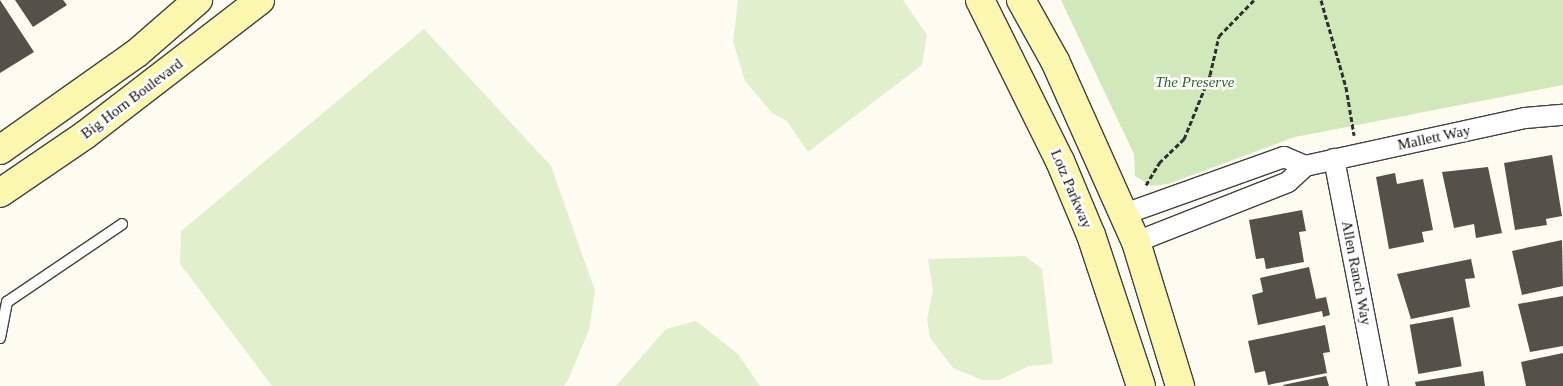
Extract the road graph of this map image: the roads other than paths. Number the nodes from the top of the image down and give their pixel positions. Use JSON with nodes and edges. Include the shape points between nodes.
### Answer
{"nodes":[{"id":1,"x":198,"y":0,"type":"edge"},
{"id":2,"x":260,"y":0,"type":"edge"},
{"id":3,"x":980,"y":0,"type":"edge"},
{"id":4,"x":1021,"y":0,"type":"edge"},
{"id":5,"x":1563,"y":115,"type":"edge"},
{"id":6,"x":0,"y":150,"type":"edge"},
{"id":7,"x":1334,"y":159,"type":"junction"},
{"id":8,"x":1305,"y":166,"type":"junction"},
{"id":9,"x":0,"y":193,"type":"edge"},
{"id":10,"x":1122,"y":215,"type":"junction"},
{"id":11,"x":122,"y":224,"type":"dead end"},
{"id":12,"x":1136,"y":242,"type":"junction"},
{"id":13,"x":0,"y":338,"type":"edge"},
{"id":14,"x":1141,"y":386,"type":"edge"},
{"id":15,"x":1180,"y":386,"type":"edge"},
{"id":16,"x":1378,"y":386,"type":"edge"}],
"edges":[{"from":1,"to":6,"type":"street","via":[[137,53]]},
{"from":2,"to":9,"type":"street","name":"Big Horn Boulevard","via":[[85,135]]},
{"from":3,"to":14,"type":"street","name":"Lotz Parkway","via":[[1060,161],[1091,235]]},
{"from":4,"to":10,"type":"street","via":[[1059,70]]},
{"from":5,"to":7,"type":"street","name":"Mallett Way","via":[[1525,118]]},
{"from":7,"to":8,"type":"street","name":"Mallett Way"},
{"from":7,"to":16,"type":"street","name":"Allen Ranch Way"},
{"from":8,"to":10,"type":"street","via":[[1284,157]]},
{"from":8,"to":12,"type":"street","name":"Mallett Way","via":[[1288,182]]},
{"from":10,"to":12,"type":"street"},
{"from":11,"to":13,"type":"lane","via":[[7,302]]},
{"from":12,"to":15,"type":"street"}]}
